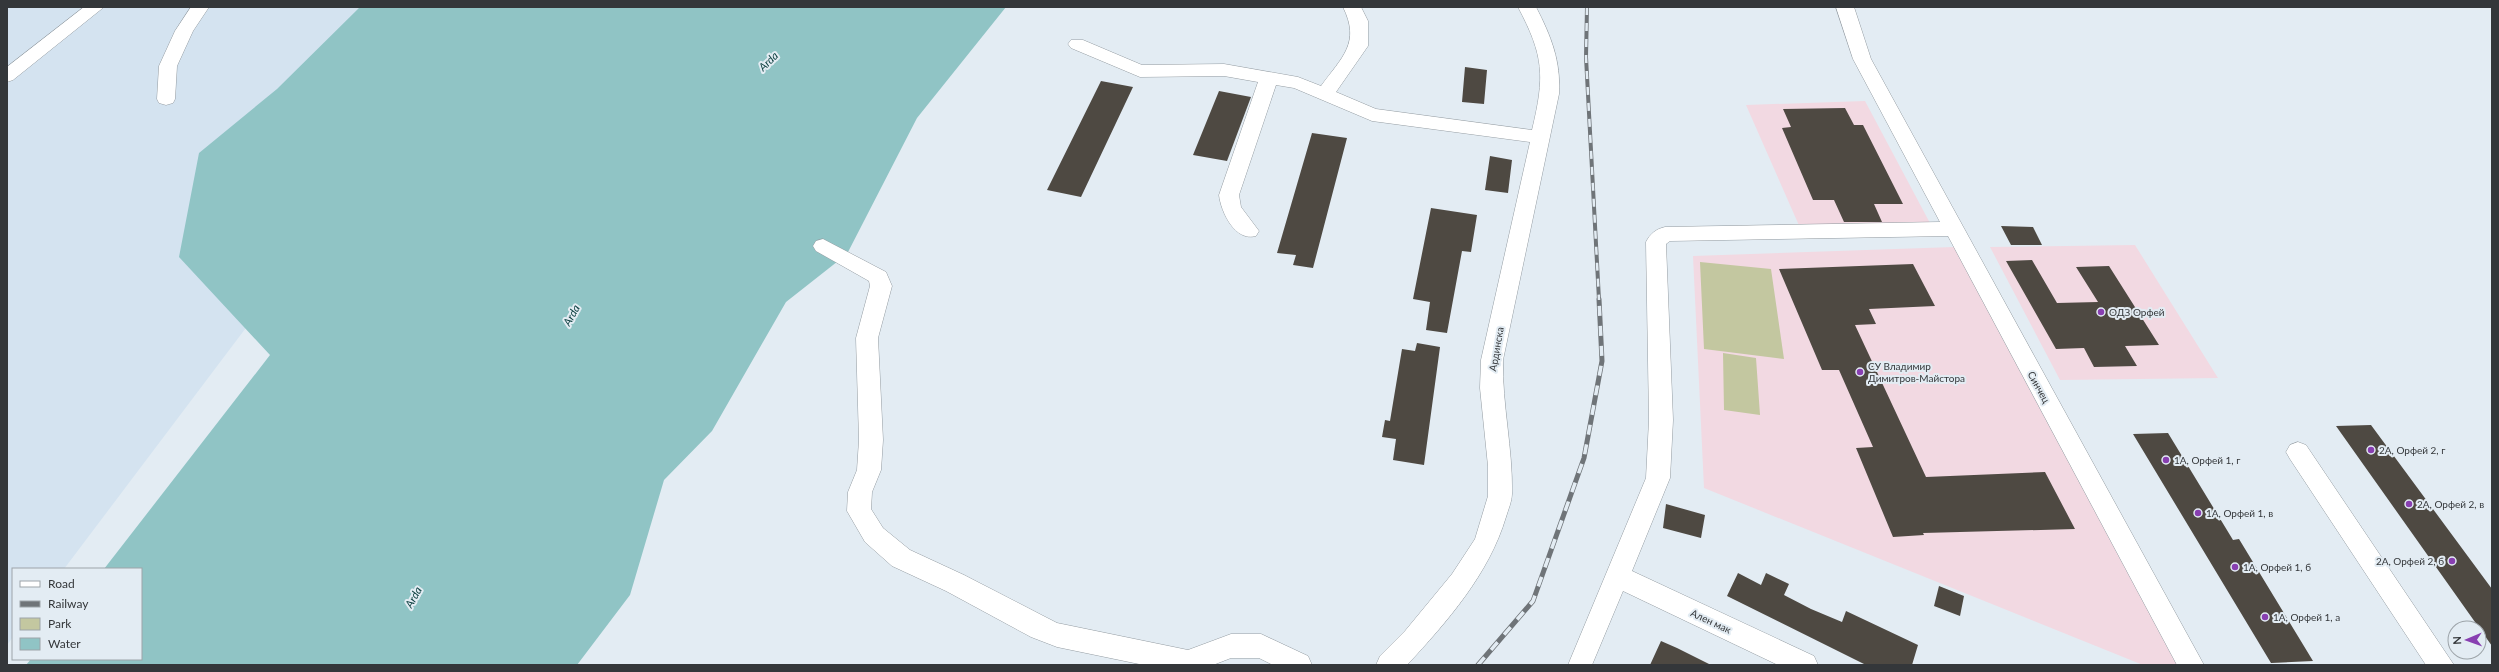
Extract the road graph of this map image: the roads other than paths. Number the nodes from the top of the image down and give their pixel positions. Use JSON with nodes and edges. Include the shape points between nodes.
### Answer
{"nodes":[{"id":1,"x":95,"y":7,"type":"edge"},
{"id":2,"x":200,"y":7,"type":"edge"},
{"id":3,"x":1352,"y":7,"type":"edge"},
{"id":4,"x":1527,"y":7,"type":"edge"},
{"id":5,"x":1845,"y":7,"type":"edge"},
{"id":6,"x":1078,"y":44,"type":"dead end"},
{"id":7,"x":7,"y":76,"type":"edge"},
{"id":8,"x":1269,"y":78,"type":"junction"},
{"id":9,"x":1325,"y":94,"type":"junction"},
{"id":10,"x":166,"y":99,"type":"dead end"},
{"id":11,"x":1540,"y":137,"type":"junction"},
{"id":12,"x":1953,"y":229,"type":"junction"},
{"id":13,"x":1249,"y":231,"type":"dead end"},
{"id":14,"x":823,"y":246,"type":"dead end"},
{"id":15,"x":2298,"y":452,"type":"dead end"},
{"id":16,"x":1617,"y":576,"type":"junction"},
{"id":17,"x":1184,"y":663,"type":"edge"},
{"id":18,"x":1580,"y":663,"type":"dead end"},
{"id":19,"x":1298,"y":665,"type":"edge"},
{"id":20,"x":1389,"y":665,"type":"edge"},
{"id":21,"x":1805,"y":665,"type":"edge"},
{"id":22,"x":2191,"y":665,"type":"edge"},
{"id":23,"x":2441,"y":665,"type":"edge"}],
"edges":[{"from":1,"to":7,"type":"street"},
{"from":2,"to":10,"type":"street","via":[[184,31],[168,66]]},
{"from":3,"to":9,"type":"street","via":[[1359,20],[1359,46]]},
{"from":4,"to":11,"type":"street","name":"Ардинска","via":[[1542,35],[1552,72],[1550,94]]},
{"from":5,"to":12,"type":"street","name":"Синчец","via":[[1862,59]]},
{"from":6,"to":8,"type":"street","via":[[1140,71],[1224,70]]},
{"from":8,"to":9,"type":"street","via":[[1298,83]]},
{"from":8,"to":13,"type":"street","via":[[1229,194],[1231,209]]},
{"from":9,"to":11,"type":"street","via":[[1372,114]]},
{"from":11,"to":20,"type":"street","name":"Ардинска","via":[[1492,360],[1491,388],[1500,466],[1500,496],[1486,542],[1461,582]]},
{"from":12,"to":16,"type":"street","via":[[1665,234],[1656,242],[1661,420],[1658,478]]},
{"from":12,"to":22,"type":"street","name":"Синчец"},
{"from":14,"to":17,"type":"street","via":[[879,277],[881,286],[868,338],[869,470],[860,492],[859,511],[874,535],[901,558],[955,583],[1040,629],[1056,635]]},
{"from":15,"to":23,"type":"street"},
{"from":16,"to":18,"type":"street"},
{"from":16,"to":21,"type":"street","name":"Ален мак"},
{"from":17,"to":19,"type":"street","via":[[1232,646],[1261,646]]}]}
